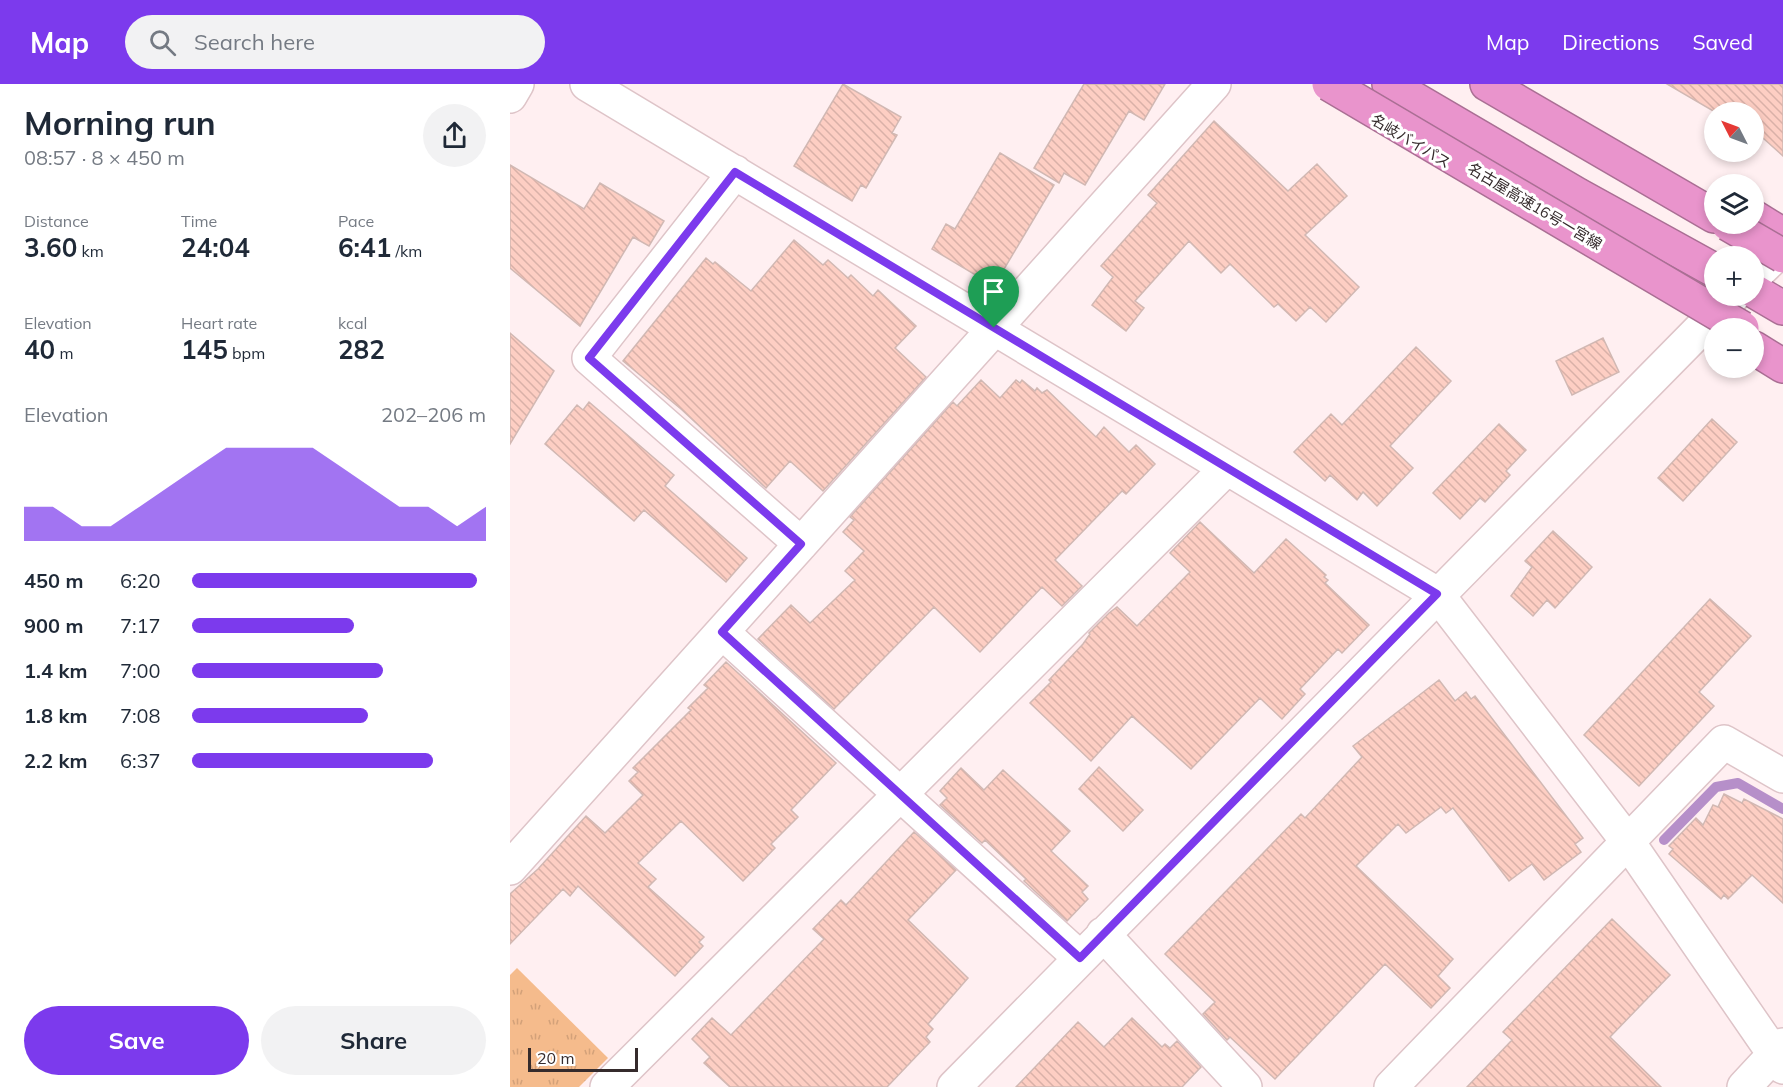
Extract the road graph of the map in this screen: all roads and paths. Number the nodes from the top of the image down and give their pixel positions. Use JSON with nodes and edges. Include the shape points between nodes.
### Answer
{"nodes":[{"id":1,"x":517,"y":84,"type":"edge"},
{"id":2,"x":587,"y":84,"type":"edge"},
{"id":3,"x":1214,"y":84,"type":"edge"},
{"id":4,"x":1316,"y":84,"type":"edge"},
{"id":5,"x":1329,"y":84,"type":"edge"},
{"id":6,"x":1389,"y":84,"type":"edge"},
{"id":7,"x":1487,"y":84,"type":"edge"},
{"id":8,"x":1532,"y":84,"type":"edge"},
{"id":9,"x":510,"y":96,"type":"edge"},
{"id":10,"x":735,"y":172,"type":"junction"},
{"id":11,"x":1704,"y":188,"type":"edge"},
{"id":12,"x":1704,"y":210,"type":"edge"},
{"id":13,"x":1764,"y":223,"type":"edge"},
{"id":14,"x":1745,"y":234,"type":"edge"},
{"id":15,"x":1783,"y":235,"type":"edge"},
{"id":16,"x":1783,"y":248,"type":"edge"},
{"id":17,"x":1783,"y":256,"type":"edge"},
{"id":18,"x":1704,"y":264,"type":"edge"},
{"id":19,"x":1764,"y":266,"type":"edge"},
{"id":20,"x":1764,"y":297,"type":"edge"},
{"id":21,"x":1783,"y":308,"type":"edge"},
{"id":22,"x":1704,"y":318,"type":"edge"},
{"id":23,"x":1725,"y":318,"type":"edge"},
{"id":24,"x":994,"y":328,"type":"junction"},
{"id":25,"x":1704,"y":334,"type":"edge"},
{"id":26,"x":1764,"y":341,"type":"edge"},
{"id":27,"x":1783,"y":353,"type":"edge"},
{"id":28,"x":1764,"y":354,"type":"edge"},
{"id":29,"x":1783,"y":366,"type":"edge"},
{"id":30,"x":1227,"y":468,"type":"junction"},
{"id":31,"x":801,"y":544,"type":"junction"},
{"id":32,"x":1437,"y":594,"type":"junction"},
{"id":33,"x":722,"y":632,"type":"junction"},
{"id":34,"x":1783,"y":776,"type":"edge"},
{"id":35,"x":900,"y":796,"type":"junction"},
{"id":36,"x":1628,"y":842,"type":"junction"},
{"id":37,"x":510,"y":868,"type":"edge"},
{"id":38,"x":1103,"y":934,"type":"junction"},
{"id":39,"x":1080,"y":958,"type":"junction"},
{"id":40,"x":1780,"y":1056,"type":"edge"},
{"id":41,"x":607,"y":1087,"type":"edge"},
{"id":42,"x":954,"y":1087,"type":"edge"},
{"id":43,"x":1245,"y":1087,"type":"edge"},
{"id":44,"x":1391,"y":1087,"type":"edge"},
{"id":45,"x":1744,"y":1087,"type":"edge"}],
"edges":[{"from":1,"to":9,"type":"street"},
{"from":2,"to":10,"type":"street"},
{"from":3,"to":24,"type":"street"},
{"from":4,"to":22,"type":"highway","name":"名岐バイパス"},
{"from":5,"to":23,"type":"highway","name":"名古屋高速16号一宮線","bridge":true},
{"from":6,"to":18,"type":"highway"},
{"from":7,"to":12,"type":"highway"},
{"from":8,"to":11,"type":"highway"},
{"from":10,"to":24,"type":"street"},
{"from":10,"to":31,"type":"street","via":[[589,358]]},
{"from":13,"to":15,"type":"highway"},
{"from":14,"to":17,"type":"highway","bridge":true},
{"from":16,"to":19,"type":"street"},
{"from":20,"to":21,"type":"highway"},
{"from":24,"to":30,"type":"street"},
{"from":24,"to":31,"type":"street"},
{"from":25,"to":32,"type":"street"},
{"from":26,"to":27,"type":"highway"},
{"from":28,"to":29,"type":"highway"},
{"from":30,"to":32,"type":"street"},
{"from":30,"to":35,"type":"street"},
{"from":31,"to":33,"type":"street"},
{"from":32,"to":36,"type":"street"},
{"from":32,"to":38,"type":"street"},
{"from":33,"to":35,"type":"street"},
{"from":33,"to":37,"type":"street"},
{"from":34,"to":36,"type":"street","via":[[1724,742]]},
{"from":35,"to":39,"type":"street"},
{"from":35,"to":41,"type":"street"},
{"from":36,"to":40,"type":"street"},
{"from":36,"to":44,"type":"street"},
{"from":38,"to":39,"type":"street"},
{"from":38,"to":43,"type":"street"},
{"from":39,"to":42,"type":"street"},
{"from":40,"to":45,"type":"street"}]}
